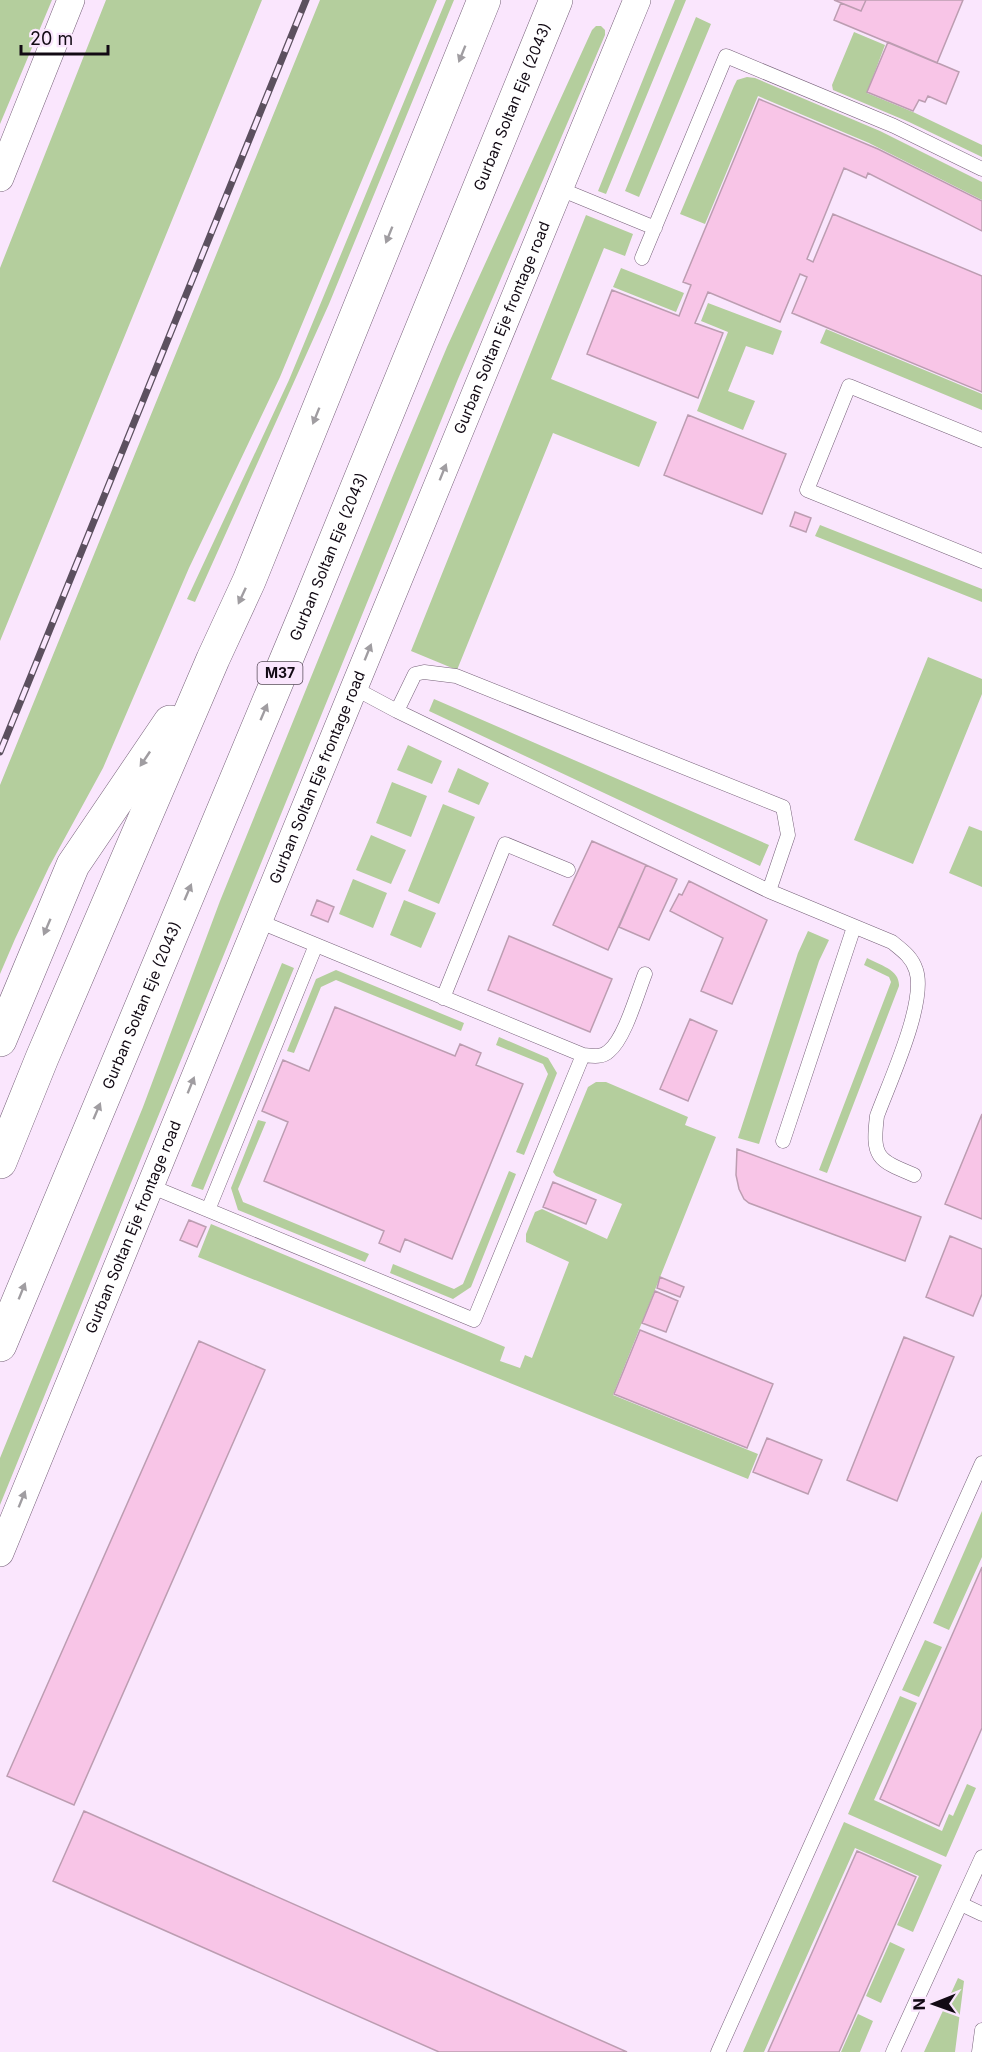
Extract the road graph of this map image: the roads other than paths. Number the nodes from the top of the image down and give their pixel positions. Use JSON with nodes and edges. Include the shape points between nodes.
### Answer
{"nodes":[{"id":1,"x":71,"y":0,"type":"edge"},
{"id":2,"x":484,"y":0,"type":"edge"},
{"id":3,"x":556,"y":0,"type":"edge"},
{"id":4,"x":615,"y":0,"type":"edge"},
{"id":5,"x":638,"y":0,"type":"edge"},
{"id":6,"x":628,"y":26,"type":"junction"},
{"id":7,"x":982,"y":169,"type":"edge"},
{"id":8,"x":0,"y":178,"type":"edge"},
{"id":9,"x":560,"y":189,"type":"junction"},
{"id":10,"x":655,"y":228,"type":"junction"},
{"id":11,"x":642,"y":258,"type":"dead end"},
{"id":12,"x":982,"y":440,"type":"edge"},
{"id":13,"x":982,"y":561,"type":"edge"},
{"id":14,"x":213,"y":659,"type":"junction"},
{"id":15,"x":354,"y":688,"type":"junction"},
{"id":16,"x":397,"y":711,"type":"junction"},
{"id":17,"x":568,"y":870,"type":"dead end"},
{"id":18,"x":769,"y":891,"type":"junction"},
{"id":19,"x":258,"y":921,"type":"junction"},
{"id":20,"x":854,"y":927,"type":"junction"},
{"id":21,"x":316,"y":945,"type":"junction"},
{"id":22,"x":645,"y":975,"type":"dead end"},
{"id":23,"x":443,"y":998,"type":"junction"},
{"id":24,"x":0,"y":1040,"type":"edge"},
{"id":25,"x":583,"y":1055,"type":"junction"},
{"id":26,"x":783,"y":1141,"type":"dead end"},
{"id":27,"x":0,"y":1162,"type":"edge"},
{"id":28,"x":914,"y":1174,"type":"dead end"},
{"id":29,"x":150,"y":1186,"type":"junction"},
{"id":30,"x":208,"y":1210,"type":"junction"},
{"id":31,"x":0,"y":1345,"type":"edge"},
{"id":32,"x":982,"y":1463,"type":"edge"},
{"id":33,"x":0,"y":1554,"type":"edge"},
{"id":34,"x":982,"y":1857,"type":"edge"},
{"id":35,"x":961,"y":1904,"type":"junction"},
{"id":36,"x":982,"y":1914,"type":"edge"},
{"id":37,"x":982,"y":2030,"type":"edge"},
{"id":38,"x":718,"y":2052,"type":"edge"},
{"id":39,"x":893,"y":2052,"type":"edge"},
{"id":40,"x":978,"y":2052,"type":"edge"}],
"edges":[{"from":1,"to":8,"type":"street"},
{"from":2,"to":14,"type":"highway","one_way":true,"via":[[249,581]]},
{"from":31,"to":3,"type":"highway","name":"Gurban Soltan Eje (2043)","number":"M37","one_way":true},
{"from":4,"to":6,"type":"street"},
{"from":5,"to":6,"type":"street","name":"Gurban Soltan Eje frontage road"},
{"from":6,"to":9,"type":"street","name":"Gurban Soltan Eje frontage road"},
{"from":7,"to":10,"type":"lane","via":[[894,126],[726,56]]},
{"from":9,"to":10,"type":"lane"},
{"from":15,"to":9,"type":"street","name":"Gurban Soltan Eje frontage road","one_way":true},
{"from":10,"to":11,"type":"lane"},
{"from":12,"to":13,"type":"lane","via":[[849,386],[807,490]]},
{"from":14,"to":24,"type":"highway","one_way":true,"via":[[73,865]]},
{"from":14,"to":27,"type":"highway"},
{"from":15,"to":16,"type":"lane"},
{"from":15,"to":19,"type":"street","name":"Gurban Soltan Eje frontage road"},
{"from":16,"to":18,"type":"lane"},
{"from":16,"to":18,"type":"lane","via":[[416,674],[456,676],[783,807],[788,835]]},
{"from":17,"to":23,"type":"lane","via":[[505,844]]},
{"from":18,"to":20,"type":"lane"},
{"from":19,"to":21,"type":"lane"},
{"from":29,"to":19,"type":"street","name":"Gurban Soltan Eje frontage road","one_way":true},
{"from":20,"to":26,"type":"lane"},
{"from":20,"to":28,"type":"lane","via":[[892,942],[906,953],[916,970],[916,1010],[877,1116],[875,1134],[876,1152],[887,1164]]},
{"from":21,"to":23,"type":"lane"},
{"from":21,"to":30,"type":"lane"},
{"from":22,"to":25,"type":"lane","via":[[619,1040],[608,1052],[596,1057]]},
{"from":23,"to":25,"type":"lane"},
{"from":25,"to":30,"type":"lane","via":[[474,1320]]},
{"from":29,"to":30,"type":"lane"},
{"from":33,"to":29,"type":"street","name":"Gurban Soltan Eje frontage road","one_way":true},
{"from":32,"to":38,"type":"lane"},
{"from":34,"to":35,"type":"lane"},
{"from":35,"to":36,"type":"lane"},
{"from":35,"to":39,"type":"lane"},
{"from":37,"to":40,"type":"lane"}]}
